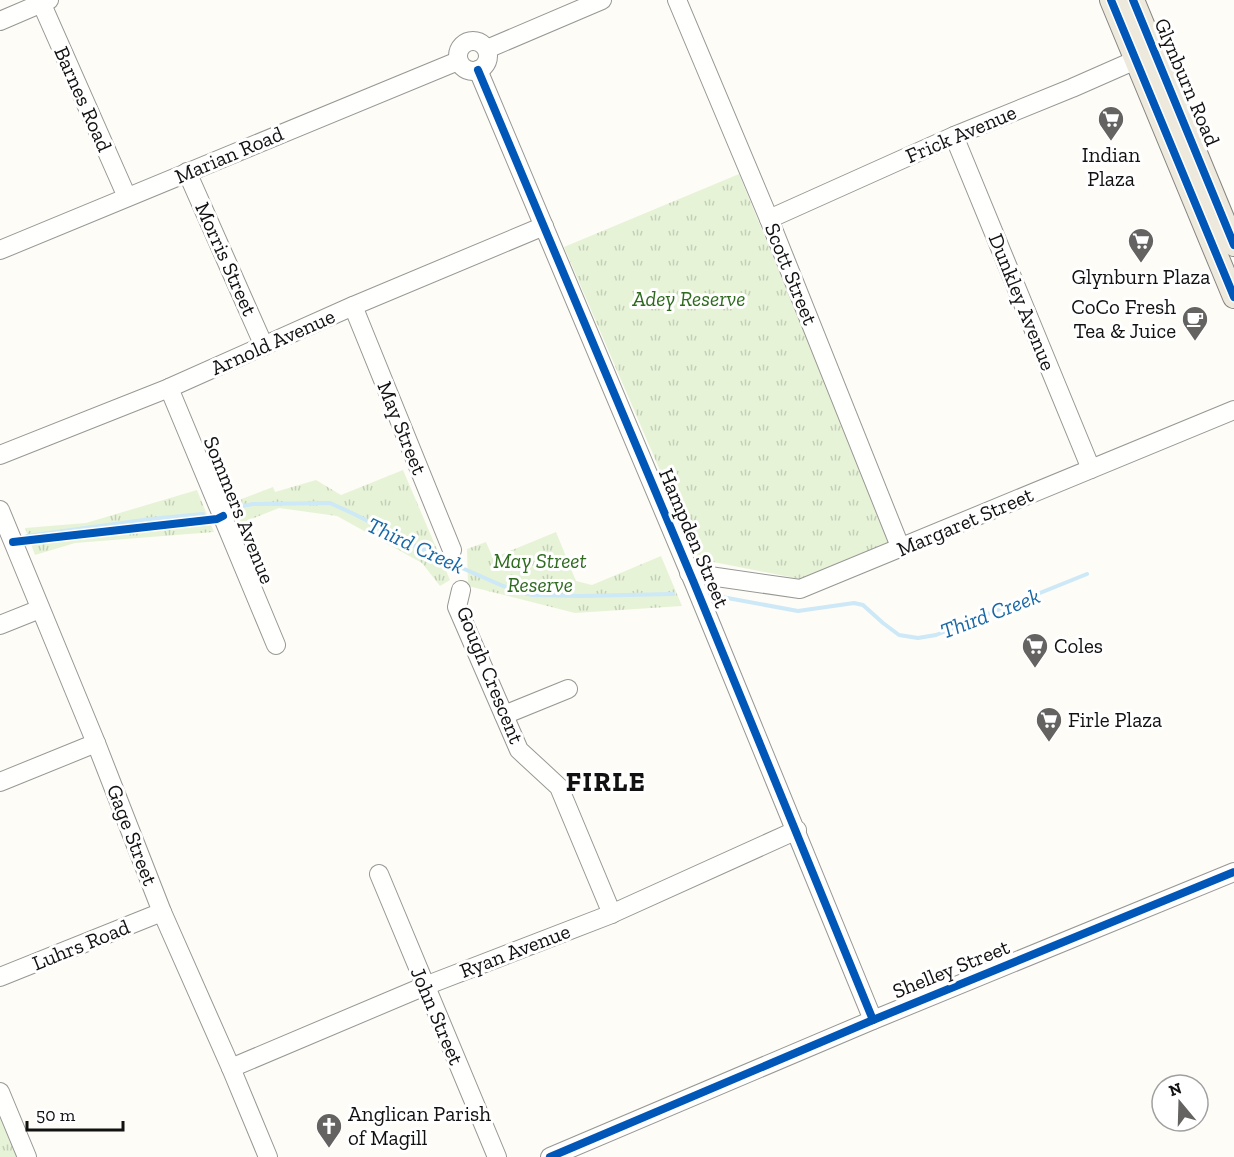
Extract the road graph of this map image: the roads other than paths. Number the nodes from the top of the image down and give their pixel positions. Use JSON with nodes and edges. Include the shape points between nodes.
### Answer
{"nodes":[{"id":1,"x":602,"y":0,"type":"edge"},
{"id":2,"x":677,"y":0,"type":"edge"},
{"id":3,"x":1111,"y":0,"type":"edge"},
{"id":4,"x":1133,"y":0,"type":"edge"},
{"id":5,"x":43,"y":1,"type":"edge"},
{"id":6,"x":0,"y":21,"type":"edge"},
{"id":7,"x":487,"y":49,"type":"junction"},
{"id":8,"x":1145,"y":56,"type":"junction"},
{"id":9,"x":458,"y":60,"type":"junction"},
{"id":10,"x":478,"y":70,"type":"junction"},
{"id":11,"x":1174,"y":97,"type":"junction"},
{"id":12,"x":954,"y":136,"type":"junction"},
{"id":13,"x":1174,"y":150,"type":"junction"},
{"id":14,"x":187,"y":172,"type":"junction"},
{"id":15,"x":127,"y":197,"type":"junction"},
{"id":16,"x":769,"y":219,"type":"junction"},
{"id":17,"x":544,"y":226,"type":"junction"},
{"id":18,"x":1234,"y":245,"type":"edge"},
{"id":19,"x":0,"y":250,"type":"edge"},
{"id":20,"x":1234,"y":297,"type":"edge"},
{"id":21,"x":353,"y":306,"type":"junction"},
{"id":22,"x":264,"y":346,"type":"junction"},
{"id":23,"x":169,"y":388,"type":"junction"},
{"id":24,"x":1234,"y":410,"type":"edge"},
{"id":25,"x":0,"y":455,"type":"edge"},
{"id":26,"x":1091,"y":469,"type":"junction"},
{"id":27,"x":0,"y":510,"type":"edge"},
{"id":28,"x":900,"y":549,"type":"junction"},
{"id":29,"x":452,"y":550,"type":"dead end"},
{"id":30,"x":689,"y":573,"type":"junction"},
{"id":31,"x":460,"y":590,"type":"dead end"},
{"id":32,"x":40,"y":609,"type":"junction"},
{"id":33,"x":0,"y":625,"type":"edge"},
{"id":34,"x":276,"y":645,"type":"dead end"},
{"id":35,"x":568,"y":689,"type":"dead end"},
{"id":36,"x":504,"y":715,"type":"junction"},
{"id":37,"x":96,"y":743,"type":"junction"},
{"id":38,"x":0,"y":782,"type":"edge"},
{"id":39,"x":796,"y":830,"type":"junction"},
{"id":40,"x":1234,"y":872,"type":"edge"},
{"id":41,"x":379,"y":874,"type":"dead end"},
{"id":42,"x":162,"y":912,"type":"junction"},
{"id":43,"x":612,"y":914,"type":"junction"},
{"id":44,"x":0,"y":977,"type":"edge"},
{"id":45,"x":424,"y":986,"type":"junction"},
{"id":46,"x":873,"y":1020,"type":"junction"},
{"id":47,"x":231,"y":1068,"type":"junction"},
{"id":48,"x":0,"y":1092,"type":"edge"},
{"id":49,"x":27,"y":1157,"type":"edge"},
{"id":50,"x":268,"y":1157,"type":"edge"},
{"id":51,"x":497,"y":1157,"type":"edge"},
{"id":52,"x":550,"y":1157,"type":"edge"}],
"edges":[{"from":1,"to":7,"type":"street"},
{"from":2,"to":16,"type":"street","name":"Scott Street"},
{"from":3,"to":8,"type":"main road","name":"Glynburn Road"},
{"from":4,"to":8,"type":"main road","name":"Glynburn Road"},
{"from":5,"to":6,"type":"street"},
{"from":5,"to":15,"type":"street","name":"Barnes Road"},
{"from":7,"to":9,"type":"street","via":[[470,40],[458,50]]},
{"from":7,"to":10,"type":"street","via":[[487,63]]},
{"from":8,"to":11,"type":"main road","name":"Glynburn Road"},
{"from":8,"to":12,"type":"street","name":"Frick Avenue"},
{"from":8,"to":13,"type":"main road","name":"Glynburn Road"},
{"from":9,"to":10,"type":"street","via":[[465,70]]},
{"from":9,"to":14,"type":"street","name":"Marian Road"},
{"from":10,"to":17,"type":"street","name":"Hampden Street"},
{"from":11,"to":13,"type":"main road","via":[[1168,111]]},
{"from":11,"to":18,"type":"main road","name":"Glynburn Road"},
{"from":12,"to":16,"type":"street","name":"Frick Avenue"},
{"from":12,"to":26,"type":"street","name":"Dunkley Avenue"},
{"from":13,"to":20,"type":"main road","name":"Glynburn Road"},
{"from":14,"to":15,"type":"street","name":"Marian Road"},
{"from":14,"to":22,"type":"street","name":"Morris Street"},
{"from":15,"to":19,"type":"street","name":"Marian Road"},
{"from":16,"to":28,"type":"street","name":"Scott Street"},
{"from":17,"to":21,"type":"street","name":"Arnold Avenue"},
{"from":17,"to":30,"type":"street","name":"Hampden Street"},
{"from":21,"to":22,"type":"street","name":"Arnold Avenue"},
{"from":21,"to":29,"type":"street","name":"May Street"},
{"from":22,"to":23,"type":"street","name":"Arnold Avenue"},
{"from":23,"to":25,"type":"street","name":"Arnold Avenue"},
{"from":23,"to":34,"type":"street","name":"Sommers Avenue"},
{"from":24,"to":26,"type":"street","name":"Margaret Street"},
{"from":26,"to":28,"type":"street","name":"Margaret Street"},
{"from":27,"to":32,"type":"street","name":"Gage Street"},
{"from":28,"to":30,"type":"street","name":"Margaret Street","via":[[800,590]]},
{"from":30,"to":39,"type":"street","name":"Hampden Street"},
{"from":31,"to":36,"type":"street","name":"Gough Crescent","via":[[457,607]]},
{"from":32,"to":33,"type":"street"},
{"from":32,"to":37,"type":"street","name":"Gage Street"},
{"from":35,"to":36,"type":"street"},
{"from":36,"to":43,"type":"street","name":"Gough Crescent","via":[[519,750],[559,787]]},
{"from":37,"to":38,"type":"street"},
{"from":37,"to":42,"type":"street","name":"Gage Street"},
{"from":39,"to":43,"type":"street","name":"Ryan Avenue"},
{"from":39,"to":46,"type":"street","name":"Hampden Street"},
{"from":40,"to":46,"type":"street","name":"Shelley Street"},
{"from":41,"to":45,"type":"street","name":"John Street"},
{"from":42,"to":44,"type":"street","name":"Luhrs Road"},
{"from":42,"to":47,"type":"street","name":"Gage Street"},
{"from":43,"to":45,"type":"street","name":"Ryan Avenue"},
{"from":45,"to":47,"type":"street","name":"Ryan Avenue"},
{"from":45,"to":51,"type":"street","name":"John Street"},
{"from":46,"to":52,"type":"street","name":"Shelley Street"},
{"from":47,"to":50,"type":"street","name":"Gage Street"},
{"from":48,"to":49,"type":"street"}]}
